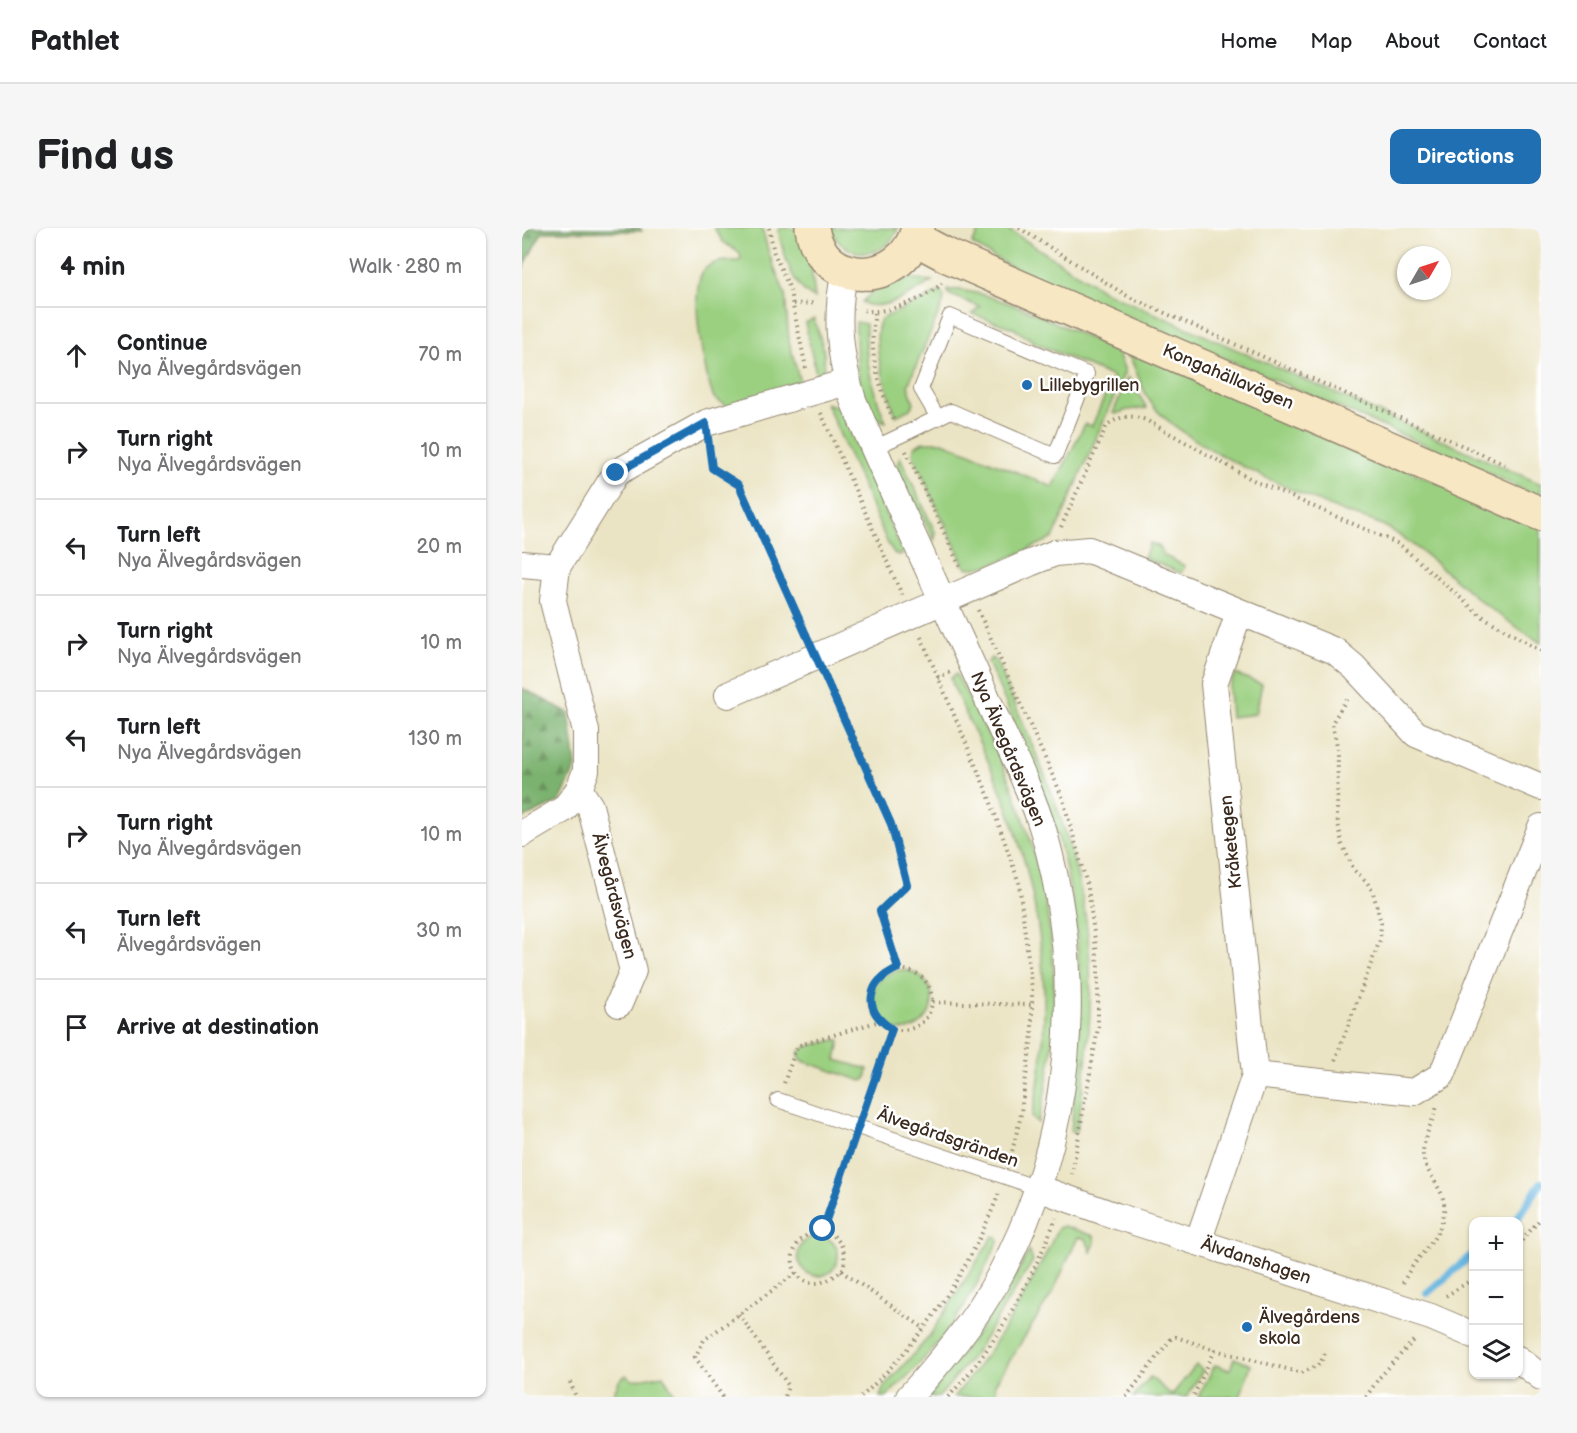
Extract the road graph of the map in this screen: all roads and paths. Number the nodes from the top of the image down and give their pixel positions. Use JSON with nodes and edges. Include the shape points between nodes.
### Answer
{"nodes":[{"id":1,"x":769,"y":228,"type":"edge"},
{"id":2,"x":812,"y":228,"type":"edge"},
{"id":3,"x":1019,"y":228,"type":"edge"},
{"id":4,"x":917,"y":233,"type":"edge"},
{"id":5,"x":845,"y":270,"type":"junction"},
{"id":6,"x":875,"y":313,"type":"dead end"},
{"id":7,"x":847,"y":382,"type":"junction"},
{"id":8,"x":813,"y":393,"type":"junction"},
{"id":9,"x":938,"y":418,"type":"junction"},
{"id":10,"x":706,"y":423,"type":"junction"},
{"id":11,"x":899,"y":436,"type":"junction"},
{"id":12,"x":873,"y":448,"type":"junction"},
{"id":13,"x":1519,"y":471,"type":"dead end"},
{"id":14,"x":1541,"y":514,"type":"edge"},
{"id":15,"x":1055,"y":553,"type":"junction"},
{"id":16,"x":522,"y":564,"type":"edge"},
{"id":17,"x":556,"y":567,"type":"junction"},
{"id":18,"x":969,"y":590,"type":"junction"},
{"id":19,"x":943,"y":602,"type":"junction"},
{"id":20,"x":1239,"y":613,"type":"junction"},
{"id":21,"x":912,"y":616,"type":"junction"},
{"id":22,"x":1541,"y":651,"type":"edge"},
{"id":23,"x":818,"y":656,"type":"junction"},
{"id":24,"x":1364,"y":678,"type":"junction"},
{"id":25,"x":728,"y":695,"type":"dead end"},
{"id":26,"x":1541,"y":787,"type":"edge"},
{"id":27,"x":579,"y":789,"type":"junction"},
{"id":28,"x":1541,"y":827,"type":"edge"},
{"id":29,"x":522,"y":834,"type":"edge"},
{"id":30,"x":898,"y":968,"type":"junction"},
{"id":31,"x":933,"y":1002,"type":"junction"},
{"id":32,"x":620,"y":1004,"type":"dead end"},
{"id":33,"x":1031,"y":1005,"type":"junction"},
{"id":34,"x":880,"y":1021,"type":"junction"},
{"id":35,"x":892,"y":1029,"type":"junction"},
{"id":36,"x":1256,"y":1075,"type":"junction"},
{"id":37,"x":1325,"y":1083,"type":"junction"},
{"id":38,"x":1428,"y":1083,"type":"junction"},
{"id":39,"x":778,"y":1100,"type":"joint"},
{"id":40,"x":857,"y":1126,"type":"junction"},
{"id":41,"x":1005,"y":1177,"type":"junction"},
{"id":42,"x":1038,"y":1188,"type":"junction"},
{"id":43,"x":1065,"y":1197,"type":"junction"},
{"id":44,"x":1541,"y":1218,"type":"edge"},
{"id":45,"x":823,"y":1229,"type":"junction"},
{"id":46,"x":1523,"y":1239,"type":"edge"},
{"id":47,"x":1198,"y":1242,"type":"junction"},
{"id":48,"x":841,"y":1271,"type":"junction"},
{"id":49,"x":796,"y":1273,"type":"junction"},
{"id":50,"x":1396,"y":1305,"type":"junction"},
{"id":51,"x":739,"y":1314,"type":"junction"},
{"id":52,"x":925,"y":1329,"type":"junction"},
{"id":53,"x":1469,"y":1333,"type":"edge"},
{"id":54,"x":1215,"y":1350,"type":"junction"},
{"id":55,"x":1325,"y":1353,"type":"dead end"},
{"id":56,"x":1523,"y":1363,"type":"edge"},
{"id":57,"x":1541,"y":1377,"type":"edge"},
{"id":58,"x":570,"y":1382,"type":"dead end"},
{"id":59,"x":576,"y":1397,"type":"edge"},
{"id":60,"x":723,"y":1397,"type":"edge"},
{"id":61,"x":785,"y":1397,"type":"edge"},
{"id":62,"x":861,"y":1397,"type":"edge"},
{"id":63,"x":909,"y":1397,"type":"edge"},
{"id":64,"x":948,"y":1397,"type":"edge"},
{"id":65,"x":1126,"y":1397,"type":"edge"},
{"id":66,"x":1193,"y":1397,"type":"edge"}],
"edges":[{"from":1,"to":8,"type":"path","via":[[774,253],[789,287]]},
{"from":2,"to":5,"type":"street","via":[[824,255]]},
{"from":3,"to":13,"type":"path","via":[[1130,297]]},
{"from":4,"to":5,"type":"street","name":"Kongahällavägen","via":[[904,257],[887,269],[866,274]]},
{"from":4,"to":14,"type":"street","name":"Kongahällavägen","via":[[948,256]]},
{"from":5,"to":7,"type":"street","name":"Nya Älvegårdsvägen","via":[[838,302],[838,336]]},
{"from":6,"to":11,"type":"path","via":[[871,350],[876,376]]},
{"from":7,"to":8,"type":"street"},
{"from":7,"to":12,"type":"street","name":"Nya Älvegårdsvägen"},
{"from":8,"to":10,"type":"street"},
{"from":8,"to":21,"type":"path","via":[[830,439]]},
{"from":9,"to":9,"type":"lane","via":[[951,411],[1055,456],[1087,374],[950,316],[921,388]]},
{"from":9,"to":11,"type":"lane"},
{"from":10,"to":17,"type":"street","via":[[616,473]]},
{"from":10,"to":23,"type":"path","via":[[712,468],[739,485]]},
{"from":11,"to":12,"type":"lane"},
{"from":11,"to":18,"type":"path"},
{"from":12,"to":19,"type":"street","name":"Nya Älvegårdsvägen"},
{"from":15,"to":18,"type":"street"},
{"from":15,"to":20,"type":"street","via":[[1089,550]]},
{"from":15,"to":22,"type":"path","via":[[1061,529],[1107,425],[1120,417],[1134,416],[1253,480],[1399,544],[1480,615]]},
{"from":16,"to":17,"type":"street"},
{"from":17,"to":27,"type":"street","via":[[552,601],[586,731],[586,771]]},
{"from":18,"to":19,"type":"street"},
{"from":18,"to":43,"type":"path","via":[[1062,796],[1088,888],[1098,963],[1098,1028],[1077,1157]]},
{"from":19,"to":21,"type":"street"},
{"from":19,"to":42,"type":"street","name":"Nya Älvegårdsvägen","via":[[1029,790],[1046,841],[1063,923],[1069,1030],[1059,1107]]},
{"from":20,"to":24,"type":"street","via":[[1335,651]]},
{"from":20,"to":36,"type":"street","name":"Kråketegen","via":[[1214,684]]},
{"from":21,"to":23,"type":"street"},
{"from":21,"to":33,"type":"path","via":[[989,797],[1018,884]]},
{"from":23,"to":25,"type":"street"},
{"from":23,"to":30,"type":"path","via":[[891,824],[905,870],[907,885],[880,911]]},
{"from":24,"to":26,"type":"street","via":[[1416,734]]},
{"from":24,"to":37,"type":"path","via":[[1332,723],[1339,768],[1337,817],[1342,844],[1353,870],[1373,892],[1381,922],[1380,940]]},
{"from":27,"to":29,"type":"street","via":[[564,809]]},
{"from":27,"to":32,"type":"street","name":"Älvegårdsvägen","via":[[590,806],[633,971]]},
{"from":28,"to":38,"type":"street","via":[[1442,1075]]},
{"from":30,"to":31,"type":"path","via":[[916,972],[929,984]]},
{"from":30,"to":34,"type":"path","via":[[882,975],[873,989],[871,1006]]},
{"from":31,"to":33,"type":"path"},
{"from":31,"to":35,"type":"path","via":[[929,1015],[919,1026]]},
{"from":33,"to":41,"type":"path","via":[[1032,1035],[1020,1119]]},
{"from":34,"to":35,"type":"path"},
{"from":34,"to":39,"type":"path","via":[[796,1047]]},
{"from":35,"to":40,"type":"path"},
{"from":36,"to":37,"type":"street"},
{"from":36,"to":47,"type":"street","name":"Kråketegen"},
{"from":37,"to":38,"type":"street","via":[[1414,1092]]},
{"from":38,"to":50,"type":"path","via":[[1437,1108],[1423,1156],[1444,1200],[1444,1211],[1434,1239],[1407,1273]]},
{"from":39,"to":40,"type":"lane","name":"Älvegårdsgränden"},
{"from":40,"to":41,"type":"lane","name":"Älvegårdsgränden"},
{"from":40,"to":45,"type":"path"},
{"from":41,"to":42,"type":"lane","name":"Älvegårdsgränden"},
{"from":41,"to":52,"type":"path","via":[[980,1240]]},
{"from":42,"to":43,"type":"street","name":"Älvdanshagen"},
{"from":42,"to":63,"type":"street","name":"Nya Älvegårdsvägen","via":[[1020,1234],[984,1301]]},
{"from":43,"to":47,"type":"street","name":"Älvdanshagen"},
{"from":43,"to":64,"type":"path","via":[[1034,1271],[1006,1323]]},
{"from":44,"to":46,"type":"path"},
{"from":45,"to":48,"type":"path","via":[[837,1237],[846,1252]]},
{"from":45,"to":49,"type":"path","via":[[807,1232],[795,1245]]},
{"from":47,"to":50,"type":"street","name":"Älvdanshagen"},
{"from":48,"to":49,"type":"path","via":[[832,1280],[818,1285]]},
{"from":48,"to":52,"type":"path"},
{"from":49,"to":51,"type":"path"},
{"from":50,"to":53,"type":"street","name":"Älvdanshagen"},
{"from":51,"to":60,"type":"path","via":[[704,1340],[695,1358]]},
{"from":51,"to":61,"type":"path","via":[[788,1384]]},
{"from":52,"to":62,"type":"path","via":[[895,1366]]},
{"from":54,"to":55,"type":"path","via":[[1302,1373],[1320,1364]]},
{"from":54,"to":65,"type":"path","via":[[1176,1337],[1171,1339]]},
{"from":54,"to":66,"type":"path"},
{"from":56,"to":57,"type":"street"},
{"from":58,"to":59,"type":"path"}]}
